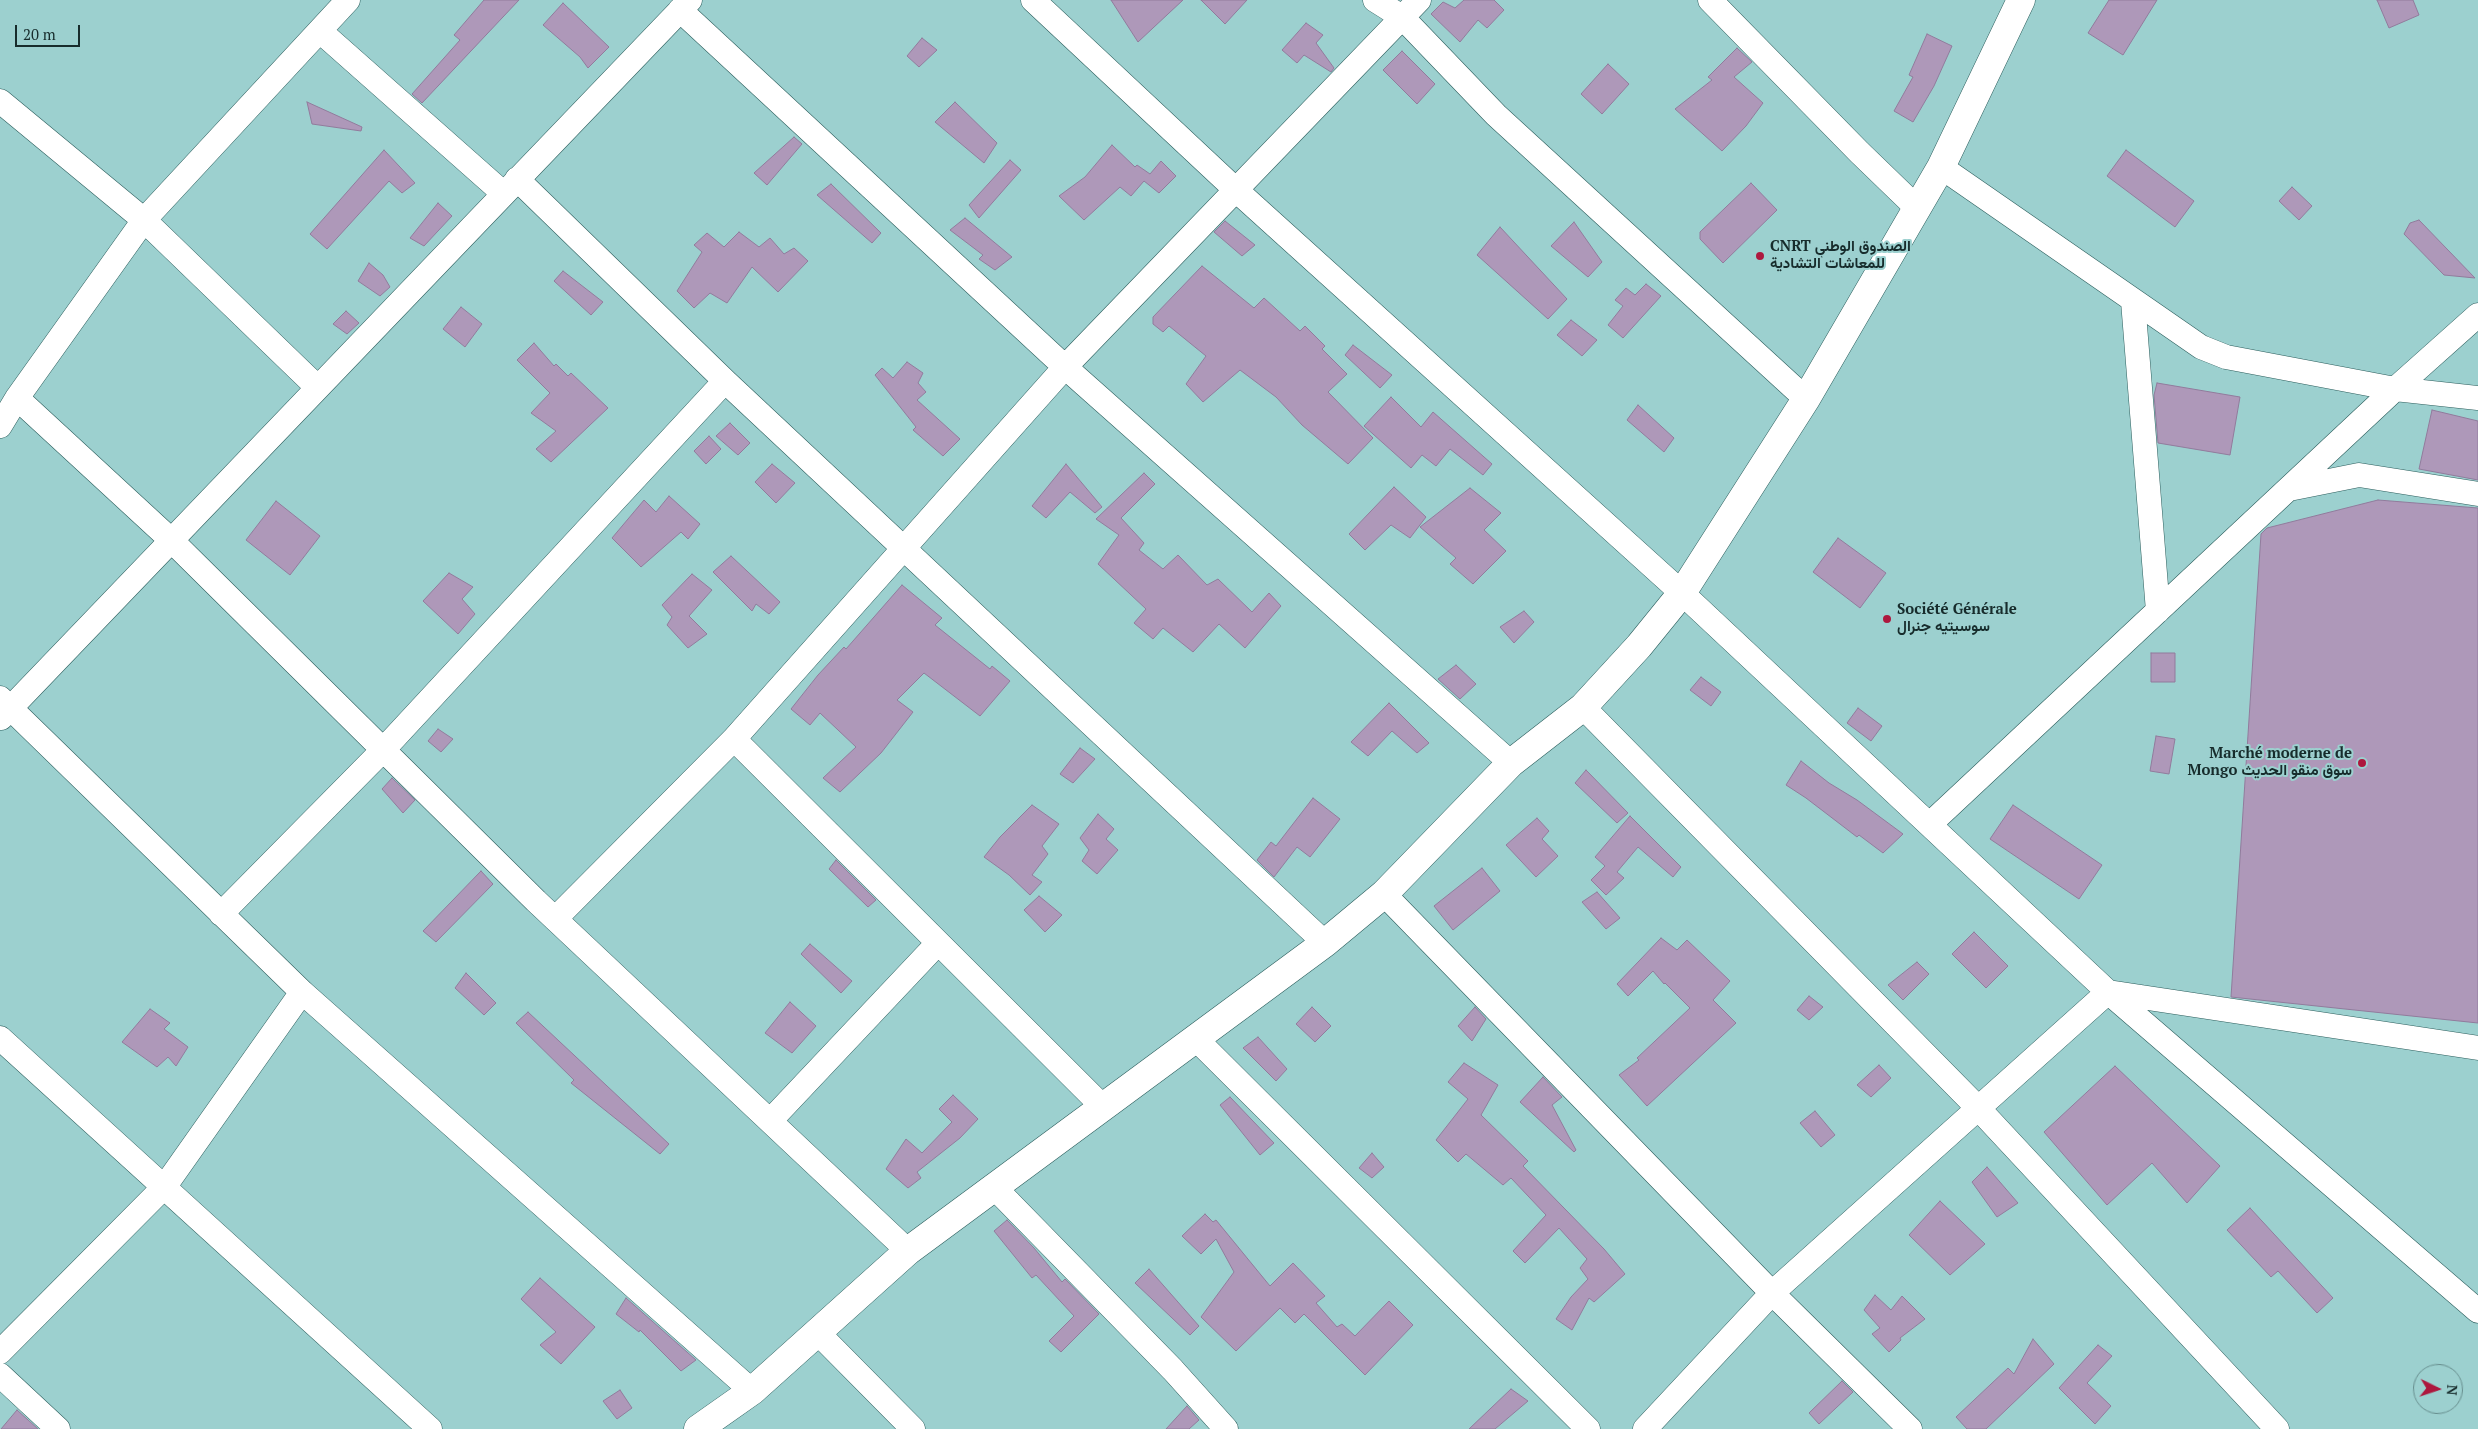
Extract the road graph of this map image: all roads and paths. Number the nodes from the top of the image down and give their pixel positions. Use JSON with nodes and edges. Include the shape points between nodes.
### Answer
{"nodes":[{"id":1,"x":348,"y":0,"type":"edge"},
{"id":2,"x":1033,"y":0,"type":"edge"},
{"id":3,"x":1375,"y":0,"type":"edge"},
{"id":4,"x":1419,"y":0,"type":"edge"},
{"id":5,"x":1710,"y":0,"type":"edge"},
{"id":6,"x":2021,"y":0,"type":"edge"},
{"id":7,"x":685,"y":5,"type":"edge"},
{"id":8,"x":1402,"y":18,"type":"junction"},
{"id":9,"x":320,"y":30,"type":"junction"},
{"id":10,"x":0,"y":101,"type":"edge"},
{"id":11,"x":1941,"y":167,"type":"junction"},
{"id":12,"x":510,"y":186,"type":"junction"},
{"id":13,"x":1236,"y":190,"type":"junction"},
{"id":14,"x":1918,"y":209,"type":"junction"},
{"id":15,"x":144,"y":220,"type":"junction"},
{"id":16,"x":2133,"y":301,"type":"junction"},
{"id":17,"x":2478,"y":315,"type":"edge"},
{"id":18,"x":1065,"y":367,"type":"junction"},
{"id":19,"x":725,"y":381,"type":"junction"},
{"id":20,"x":317,"y":387,"type":"junction"},
{"id":21,"x":2395,"y":389,"type":"junction"},
{"id":22,"x":17,"y":398,"type":"junction"},
{"id":23,"x":2478,"y":398,"type":"edge"},
{"id":24,"x":1806,"y":399,"type":"junction"},
{"id":25,"x":0,"y":426,"type":"edge"},
{"id":26,"x":2289,"y":490,"type":"junction"},
{"id":27,"x":2478,"y":494,"type":"edge"},
{"id":28,"x":170,"y":540,"type":"junction"},
{"id":29,"x":903,"y":549,"type":"junction"},
{"id":30,"x":1682,"y":593,"type":"junction"},
{"id":31,"x":2158,"y":611,"type":"junction"},
{"id":32,"x":1584,"y":707,"type":"junction"},
{"id":33,"x":4,"y":708,"type":"edge"},
{"id":34,"x":734,"y":739,"type":"junction"},
{"id":35,"x":383,"y":750,"type":"junction"},
{"id":36,"x":1510,"y":763,"type":"junction"},
{"id":37,"x":1930,"y":824,"type":"junction"},
{"id":38,"x":1384,"y":894,"type":"junction"},
{"id":39,"x":221,"y":914,"type":"junction"},
{"id":40,"x":556,"y":919,"type":"junction"},
{"id":41,"x":938,"y":942,"type":"junction"},
{"id":42,"x":1326,"y":944,"type":"junction"},
{"id":43,"x":302,"y":992,"type":"junction"},
{"id":44,"x":2108,"y":992,"type":"junction"},
{"id":45,"x":0,"y":1038,"type":"edge"},
{"id":46,"x":1196,"y":1039,"type":"junction"},
{"id":47,"x":2478,"y":1048,"type":"edge"},
{"id":48,"x":1103,"y":1108,"type":"junction"},
{"id":49,"x":1979,"y":1109,"type":"junction"},
{"id":50,"x":770,"y":1121,"type":"junction"},
{"id":51,"x":165,"y":1186,"type":"junction"},
{"id":52,"x":995,"y":1188,"type":"junction"},
{"id":53,"x":908,"y":1251,"type":"junction"},
{"id":54,"x":1772,"y":1293,"type":"junction"},
{"id":55,"x":2478,"y":1311,"type":"edge"},
{"id":56,"x":817,"y":1332,"type":"junction"},
{"id":57,"x":0,"y":1352,"type":"edge"},
{"id":58,"x":0,"y":1375,"type":"edge"},
{"id":59,"x":752,"y":1391,"type":"junction"},
{"id":60,"x":58,"y":1429,"type":"edge"},
{"id":61,"x":430,"y":1429,"type":"edge"},
{"id":62,"x":698,"y":1429,"type":"edge"},
{"id":63,"x":913,"y":1429,"type":"edge"},
{"id":64,"x":1226,"y":1429,"type":"edge"},
{"id":65,"x":1588,"y":1429,"type":"edge"},
{"id":66,"x":1645,"y":1429,"type":"edge"},
{"id":67,"x":1910,"y":1429,"type":"edge"},
{"id":68,"x":2277,"y":1429,"type":"edge"}],
"edges":[{"from":1,"to":9,"type":"street"},
{"from":2,"to":13,"type":"street"},
{"from":3,"to":8,"type":"street"},
{"from":4,"to":8,"type":"street"},
{"from":5,"to":14,"type":"street"},
{"from":6,"to":11,"type":"highway"},
{"from":7,"to":12,"type":"street"},
{"from":7,"to":18,"type":"street"},
{"from":8,"to":13,"type":"street"},
{"from":8,"to":24,"type":"street","via":[[1496,115]]},
{"from":9,"to":12,"type":"street"},
{"from":9,"to":15,"type":"street"},
{"from":10,"to":15,"type":"street"},
{"from":11,"to":14,"type":"highway"},
{"from":11,"to":16,"type":"street"},
{"from":12,"to":19,"type":"street"},
{"from":12,"to":20,"type":"street"},
{"from":13,"to":18,"type":"street"},
{"from":13,"to":30,"type":"street"},
{"from":14,"to":24,"type":"highway"},
{"from":15,"to":20,"type":"street"},
{"from":15,"to":22,"type":"street"},
{"from":16,"to":21,"type":"street","via":[[2201,347],[2226,357]]},
{"from":16,"to":31,"type":"street"},
{"from":17,"to":21,"type":"street"},
{"from":18,"to":29,"type":"street"},
{"from":18,"to":36,"type":"street"},
{"from":19,"to":29,"type":"street"},
{"from":19,"to":35,"type":"street"},
{"from":20,"to":28,"type":"street"},
{"from":21,"to":23,"type":"street"},
{"from":21,"to":26,"type":"street"},
{"from":22,"to":25,"type":"street"},
{"from":22,"to":28,"type":"street"},
{"from":24,"to":30,"type":"highway"},
{"from":26,"to":27,"type":"street","via":[[2359,475]]},
{"from":26,"to":31,"type":"street"},
{"from":28,"to":33,"type":"street"},
{"from":28,"to":35,"type":"street"},
{"from":29,"to":34,"type":"street"},
{"from":29,"to":42,"type":"street"},
{"from":30,"to":32,"type":"highway"},
{"from":30,"to":37,"type":"street"},
{"from":31,"to":37,"type":"street"},
{"from":32,"to":36,"type":"highway"},
{"from":32,"to":49,"type":"street"},
{"from":33,"to":39,"type":"street"},
{"from":34,"to":40,"type":"street"},
{"from":34,"to":41,"type":"street"},
{"from":35,"to":39,"type":"street"},
{"from":35,"to":40,"type":"street"},
{"from":36,"to":38,"type":"highway"},
{"from":37,"to":44,"type":"street"},
{"from":38,"to":42,"type":"highway"},
{"from":38,"to":54,"type":"street"},
{"from":39,"to":43,"type":"street"},
{"from":40,"to":50,"type":"street"},
{"from":41,"to":48,"type":"street"},
{"from":41,"to":50,"type":"street"},
{"from":42,"to":46,"type":"highway"},
{"from":43,"to":51,"type":"street"},
{"from":43,"to":59,"type":"street"},
{"from":44,"to":47,"type":"street"},
{"from":44,"to":49,"type":"street"},
{"from":44,"to":55,"type":"street"},
{"from":45,"to":51,"type":"street"},
{"from":46,"to":48,"type":"highway"},
{"from":46,"to":65,"type":"street"},
{"from":48,"to":52,"type":"highway"},
{"from":49,"to":54,"type":"street"},
{"from":49,"to":68,"type":"street"},
{"from":50,"to":53,"type":"street"},
{"from":51,"to":57,"type":"street"},
{"from":51,"to":61,"type":"street"},
{"from":52,"to":53,"type":"highway"},
{"from":52,"to":64,"type":"street","via":[[1173,1370]]},
{"from":53,"to":56,"type":"highway"},
{"from":54,"to":66,"type":"street"},
{"from":54,"to":67,"type":"street"},
{"from":56,"to":59,"type":"highway"},
{"from":56,"to":63,"type":"street"},
{"from":58,"to":60,"type":"street"},
{"from":59,"to":62,"type":"highway"}]}
